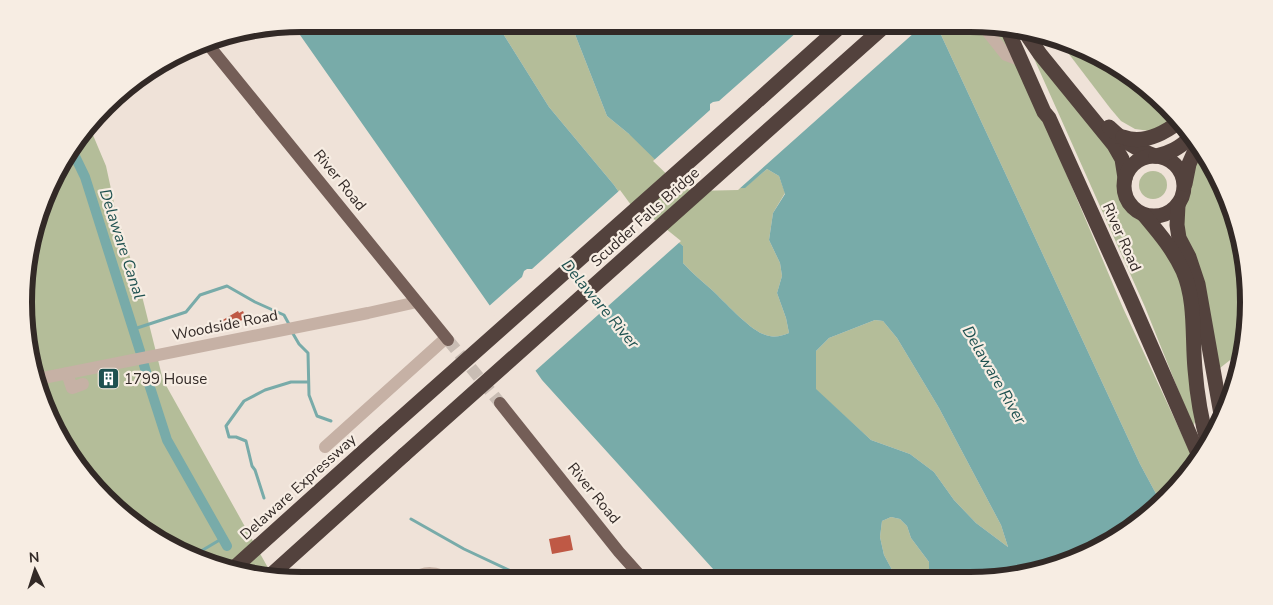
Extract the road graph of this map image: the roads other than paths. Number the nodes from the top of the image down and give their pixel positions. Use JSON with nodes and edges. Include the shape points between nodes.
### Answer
{"nodes":[{"id":1,"x":834,"y":32,"type":"edge"},
{"id":2,"x":878,"y":32,"type":"edge"},
{"id":3,"x":989,"y":33,"type":"edge"},
{"id":4,"x":1010,"y":36,"type":"edge"},
{"id":5,"x":1021,"y":38,"type":"edge"},
{"id":6,"x":1030,"y":40,"type":"edge"},
{"id":7,"x":1042,"y":43,"type":"edge"},
{"id":8,"x":211,"y":49,"type":"edge"},
{"id":9,"x":1022,"y":61,"type":"junction"},
{"id":10,"x":1050,"y":118,"type":"junction"},
{"id":11,"x":1174,"y":125,"type":"edge"},
{"id":12,"x":1109,"y":128,"type":"junction"},
{"id":13,"x":1187,"y":141,"type":"edge"},
{"id":14,"x":1195,"y":152,"type":"edge"},
{"id":15,"x":1156,"y":156,"type":"junction"},
{"id":16,"x":1125,"y":178,"type":"junction"},
{"id":17,"x":1184,"y":191,"type":"junction"},
{"id":18,"x":1178,"y":205,"type":"junction"},
{"id":19,"x":1144,"y":215,"type":"junction"},
{"id":20,"x":417,"y":302,"type":"junction"},
{"id":21,"x":447,"y":339,"type":"joint"},
{"id":22,"x":67,"y":373,"type":"junction"},
{"id":23,"x":44,"y":378,"type":"edge"},
{"id":24,"x":83,"y":384,"type":"dead end"},
{"id":25,"x":500,"y":403,"type":"tunnel mouth"},
{"id":26,"x":1220,"y":407,"type":"edge"},
{"id":27,"x":384,"y":433,"type":"joint"},
{"id":28,"x":1205,"y":435,"type":"edge"},
{"id":29,"x":325,"y":447,"type":"dead end"},
{"id":30,"x":1197,"y":450,"type":"edge"},
{"id":31,"x":238,"y":564,"type":"edge"},
{"id":32,"x":275,"y":571,"type":"edge"},
{"id":33,"x":637,"y":572,"type":"edge"}],
"edges":[{"from":1,"to":27,"type":"highway","name":"Scudder Falls Bridge","bridge":true},
{"from":2,"to":32,"type":"highway","name":"Scudder Falls Bridge","bridge":true},
{"from":3,"to":9,"type":"street","via":[[1006,54]]},
{"from":4,"to":9,"type":"highway","name":"River Road"},
{"from":5,"to":10,"type":"highway"},
{"from":6,"to":16,"type":"highway","via":[[1114,145],[1122,159]]},
{"from":7,"to":12,"type":"highway"},
{"from":8,"to":20,"type":"main road","name":"River Road"},
{"from":9,"to":10,"type":"highway","name":"River Road","via":[[1044,112]]},
{"from":10,"to":30,"type":"highway","name":"River Road"},
{"from":11,"to":12,"type":"highway","via":[[1154,137],[1137,140]]},
{"from":12,"to":15,"type":"highway","via":[[1138,150]]},
{"from":13,"to":15,"type":"highway","via":[[1170,153]]},
{"from":14,"to":17,"type":"highway"},
{"from":15,"to":16,"type":"highway","via":[[1136,162]]},
{"from":15,"to":17,"type":"highway","via":[[1178,167]]},
{"from":16,"to":19,"type":"highway","via":[[1125,196],[1129,204]]},
{"from":17,"to":18,"type":"highway"},
{"from":18,"to":19,"type":"highway","via":[[1162,216]]},
{"from":18,"to":26,"type":"highway","via":[[1177,225],[1198,284]]},
{"from":19,"to":28,"type":"highway","via":[[1174,253],[1186,280],[1198,400]]},
{"from":20,"to":21,"type":"main road","name":"River Road"},
{"from":20,"to":22,"type":"street","name":"Woodside Road"},
{"from":21,"to":29,"type":"street"},
{"from":22,"to":23,"type":"street","name":"Woodside Road"},
{"from":22,"to":24,"type":"street","via":[[72,388]]},
{"from":25,"to":33,"type":"main road","name":"River Road"},
{"from":27,"to":31,"type":"highway","name":"Delaware Expressway"}]}
